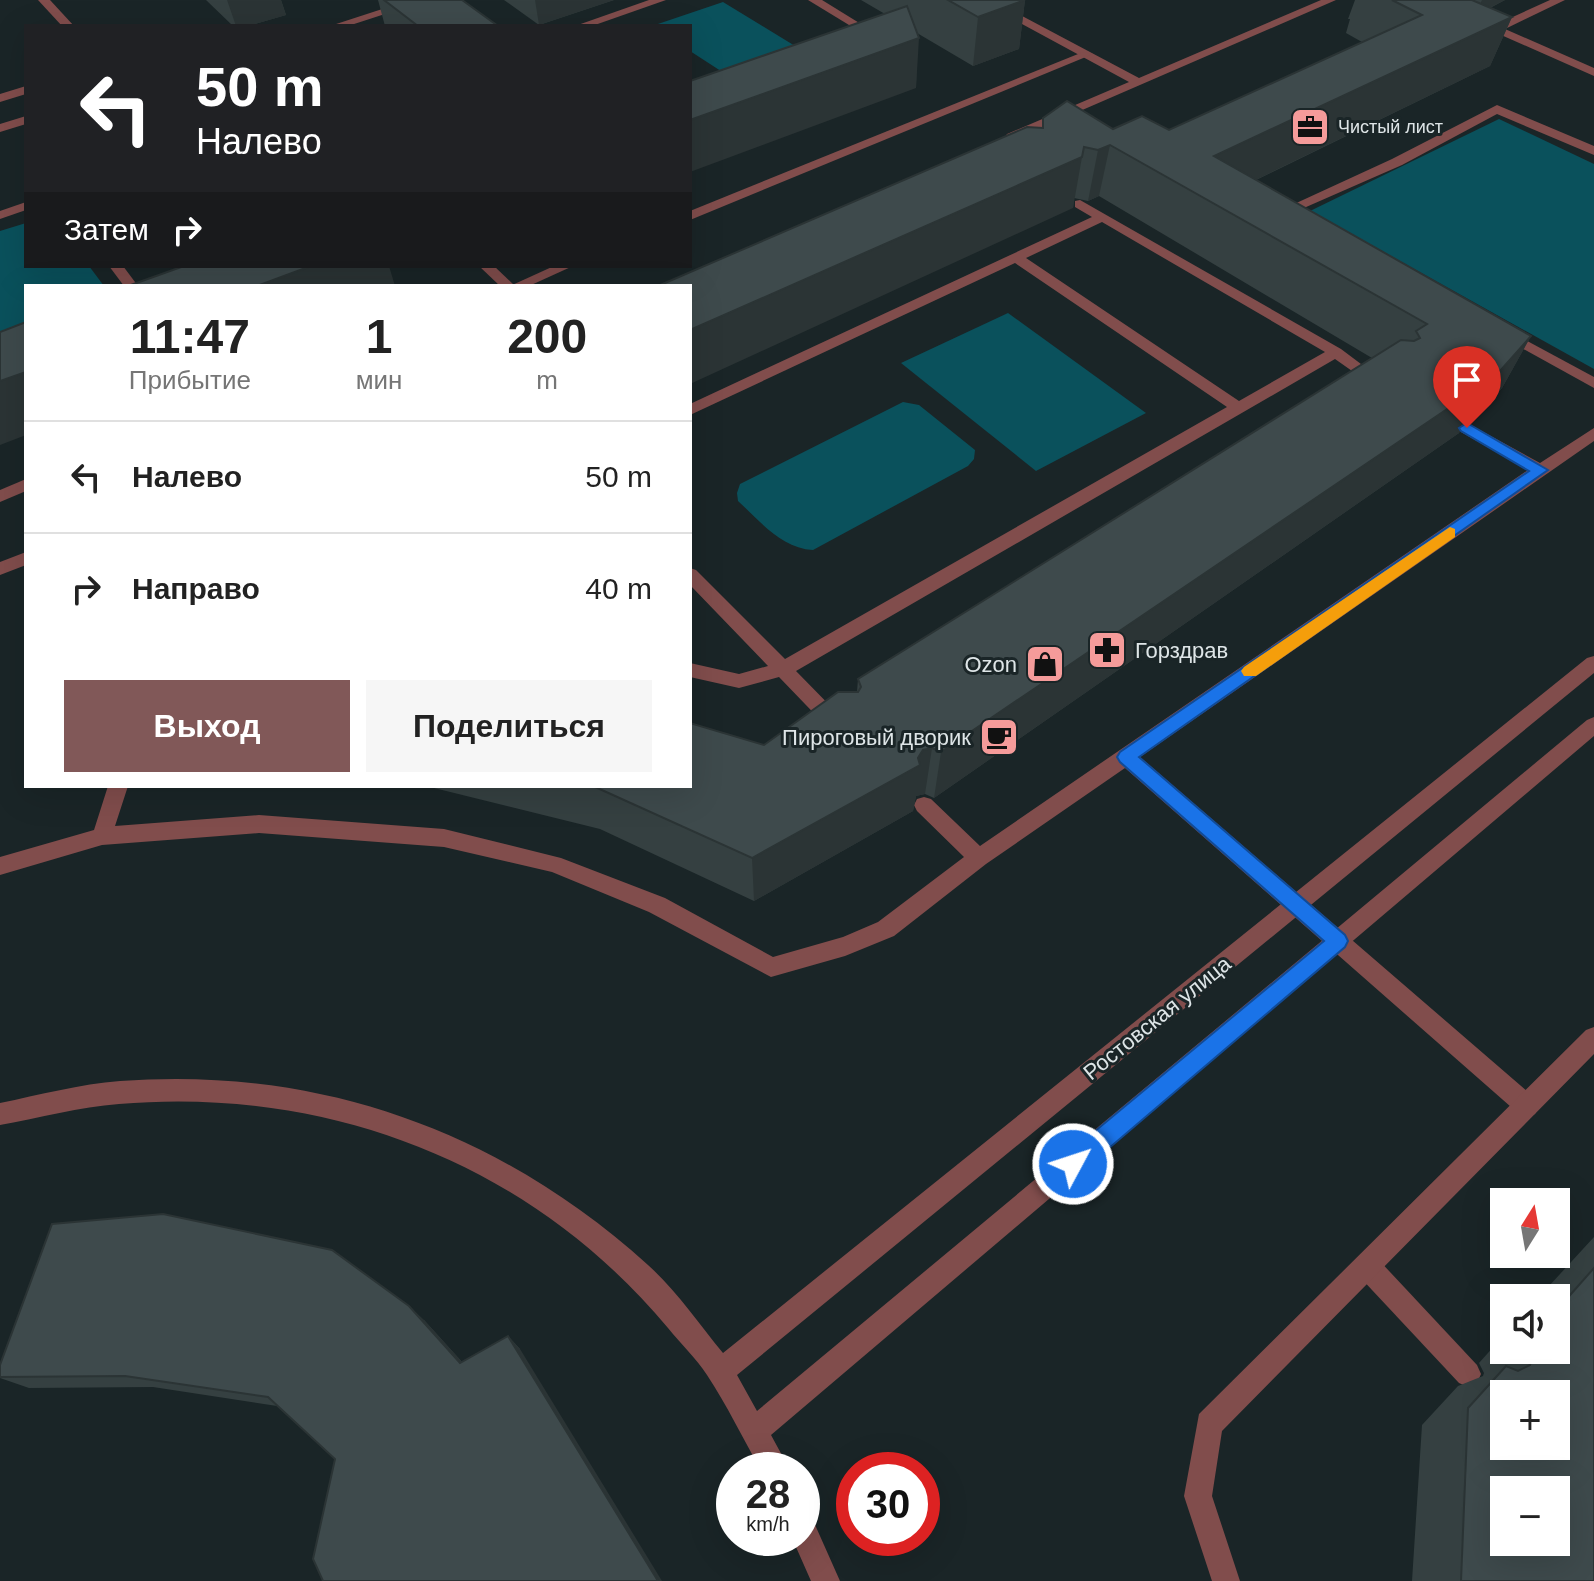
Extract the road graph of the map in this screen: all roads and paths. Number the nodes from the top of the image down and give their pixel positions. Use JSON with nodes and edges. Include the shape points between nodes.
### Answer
{"nodes":[{"id":1,"x":44,"y":0,"type":"edge"},
{"id":2,"x":422,"y":0,"type":"edge"},
{"id":3,"x":660,"y":0,"type":"edge"},
{"id":4,"x":984,"y":0,"type":"edge"},
{"id":5,"x":1330,"y":0,"type":"edge"},
{"id":6,"x":1559,"y":0,"type":"edge"},
{"id":7,"x":822,"y":1,"type":"edge"},
{"id":8,"x":1469,"y":19,"type":"edge"},
{"id":9,"x":66,"y":24,"type":"edge"},
{"id":10,"x":343,"y":24,"type":"edge"},
{"id":11,"x":587,"y":24,"type":"edge"},
{"id":12,"x":1494,"y":30,"type":"junction"},
{"id":13,"x":868,"y":46,"type":"edge"},
{"id":14,"x":1087,"y":54,"type":"junction"},
{"id":15,"x":1594,"y":72,"type":"edge"},
{"id":16,"x":1138,"y":82,"type":"junction"},
{"id":17,"x":24,"y":91,"type":"edge"},
{"id":18,"x":0,"y":98,"type":"edge"},
{"id":19,"x":24,"y":121,"type":"edge"},
{"id":20,"x":0,"y":128,"type":"edge"},
{"id":21,"x":999,"y":142,"type":"edge"},
{"id":22,"x":1594,"y":151,"type":"edge"},
{"id":23,"x":1080,"y":204,"type":"edge"},
{"id":24,"x":24,"y":207,"type":"edge"},
{"id":25,"x":0,"y":215,"type":"edge"},
{"id":26,"x":692,"y":215,"type":"edge"},
{"id":27,"x":1102,"y":217,"type":"junction"},
{"id":28,"x":1307,"y":223,"type":"edge"},
{"id":29,"x":1016,"y":257,"type":"junction"},
{"id":30,"x":488,"y":268,"type":"edge"},
{"id":31,"x":561,"y":268,"type":"edge"},
{"id":32,"x":506,"y":284,"type":"edge"},
{"id":33,"x":522,"y":284,"type":"edge"},
{"id":34,"x":1491,"y":325,"type":"edge"},
{"id":35,"x":1336,"y":352,"type":"junction"},
{"id":36,"x":1594,"y":383,"type":"edge"},
{"id":37,"x":1385,"y":387,"type":"edge"},
{"id":38,"x":1239,"y":408,"type":"junction"},
{"id":39,"x":692,"y":409,"type":"edge"},
{"id":40,"x":1467,"y":428,"type":"edge"},
{"id":41,"x":1594,"y":433,"type":"edge"},
{"id":42,"x":1540,"y":470,"type":"junction"},
{"id":43,"x":24,"y":486,"type":"edge"},
{"id":44,"x":0,"y":496,"type":"edge"},
{"id":45,"x":24,"y":559,"type":"edge"},
{"id":46,"x":0,"y":569,"type":"edge"},
{"id":47,"x":692,"y":576,"type":"edge"},
{"id":48,"x":1594,"y":663,"type":"edge"},
{"id":49,"x":785,"y":668,"type":"junction"},
{"id":50,"x":692,"y":670,"type":"edge"},
{"id":51,"x":1594,"y":725,"type":"edge"},
{"id":52,"x":845,"y":733,"type":"edge"},
{"id":53,"x":1126,"y":757,"type":"junction"},
{"id":54,"x":117,"y":788,"type":"edge"},
{"id":55,"x":924,"y":805,"type":"edge"},
{"id":56,"x":102,"y":836,"type":"junction"},
{"id":57,"x":979,"y":858,"type":"junction"},
{"id":58,"x":0,"y":866,"type":"edge"},
{"id":59,"x":1296,"y":905,"type":"junction"},
{"id":60,"x":1338,"y":941,"type":"junction"},
{"id":61,"x":1594,"y":1038,"type":"edge"},
{"id":62,"x":1527,"y":1106,"type":"junction"},
{"id":63,"x":0,"y":1114,"type":"edge"},
{"id":64,"x":1367,"y":1266,"type":"junction"},
{"id":65,"x":720,"y":1372,"type":"junction"},
{"id":66,"x":1468,"y":1374,"type":"dead end"},
{"id":67,"x":757,"y":1429,"type":"junction"},
{"id":68,"x":768,"y":1452,"type":"edge"},
{"id":69,"x":815,"y":1556,"type":"edge"},
{"id":70,"x":826,"y":1581,"type":"edge"},
{"id":71,"x":1226,"y":1581,"type":"edge"}],
"edges":[{"from":1,"to":9,"type":"street"},
{"from":2,"to":10,"type":"street"},
{"from":3,"to":11,"type":"street"},
{"from":4,"to":14,"type":"street"},
{"from":5,"to":16,"type":"street"},
{"from":6,"to":12,"type":"street"},
{"from":7,"to":13,"type":"street","via":[[882,40]]},
{"from":8,"to":12,"type":"street"},
{"from":12,"to":15,"type":"street"},
{"from":14,"to":16,"type":"street"},
{"from":14,"to":26,"type":"street"},
{"from":16,"to":21,"type":"street"},
{"from":17,"to":18,"type":"street"},
{"from":19,"to":20,"type":"street"},
{"from":22,"to":28,"type":"street","via":[[1497,109],[1397,162],[1286,211]]},
{"from":23,"to":27,"type":"street"},
{"from":24,"to":25,"type":"street"},
{"from":27,"to":29,"type":"street"},
{"from":27,"to":35,"type":"street"},
{"from":29,"to":38,"type":"street"},
{"from":29,"to":39,"type":"street"},
{"from":30,"to":32,"type":"street"},
{"from":31,"to":33,"type":"street"},
{"from":34,"to":36,"type":"street"},
{"from":35,"to":37,"type":"street"},
{"from":35,"to":38,"type":"street"},
{"from":38,"to":49,"type":"street"},
{"from":40,"to":42,"type":"street"},
{"from":41,"to":42,"type":"street"},
{"from":42,"to":53,"type":"street"},
{"from":43,"to":44,"type":"street"},
{"from":45,"to":46,"type":"street"},
{"from":47,"to":49,"type":"street"},
{"from":48,"to":59,"type":"street","name":"Ростовская улица"},
{"from":49,"to":50,"type":"street","via":[[739,681]]},
{"from":49,"to":52,"type":"street"},
{"from":51,"to":60,"type":"street"},
{"from":53,"to":57,"type":"street"},
{"from":53,"to":59,"type":"street"},
{"from":54,"to":56,"type":"street"},
{"from":55,"to":57,"type":"street"},
{"from":56,"to":57,"type":"street","via":[[259,824],[444,838],[554,864],[657,905],[771,967],[886,929]]},
{"from":56,"to":58,"type":"street"},
{"from":59,"to":60,"type":"street"},
{"from":59,"to":65,"type":"street","name":"Ростовская улица"},
{"from":60,"to":62,"type":"street"},
{"from":60,"to":67,"type":"street"},
{"from":61,"to":62,"type":"street"},
{"from":62,"to":64,"type":"street"},
{"from":63,"to":65,"type":"street","via":[[101,1095],[180,1089],[258,1092],[333,1104],[406,1125],[475,1154],[542,1193],[665,1301]]},
{"from":64,"to":66,"type":"street"},
{"from":64,"to":71,"type":"street","via":[[1209,1424],[1198,1496]]},
{"from":65,"to":67,"type":"street"},
{"from":67,"to":68,"type":"street"},
{"from":69,"to":70,"type":"street"}]}
